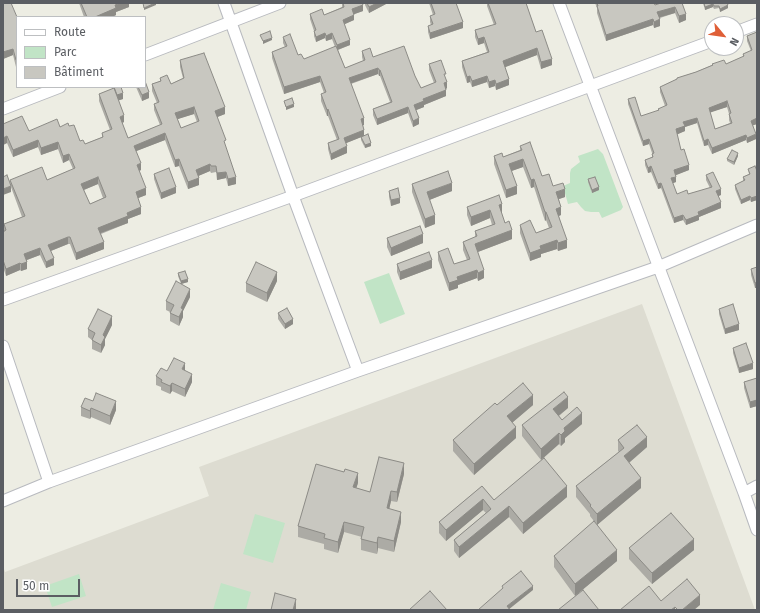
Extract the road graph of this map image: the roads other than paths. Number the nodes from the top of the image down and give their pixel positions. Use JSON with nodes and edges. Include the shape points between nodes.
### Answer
{"nodes":[{"id":1,"x":224,"y":3,"type":"edge"},
{"id":2,"x":280,"y":3,"type":"edge"},
{"id":3,"x":559,"y":3,"type":"edge"},
{"id":4,"x":231,"y":22,"type":"junction"},
{"id":5,"x":757,"y":24,"type":"edge"},
{"id":6,"x":744,"y":29,"type":"edge"},
{"id":7,"x":704,"y":44,"type":"edge"},
{"id":8,"x":146,"y":55,"type":"edge"},
{"id":9,"x":590,"y":87,"type":"junction"},
{"id":10,"x":57,"y":88,"type":"edge"},
{"id":11,"x":3,"y":109,"type":"edge"},
{"id":12,"x":293,"y":196,"type":"junction"},
{"id":13,"x":757,"y":225,"type":"edge"},
{"id":14,"x":658,"y":267,"type":"junction"},
{"id":15,"x":3,"y":300,"type":"edge"},
{"id":16,"x":3,"y":346,"type":"edge"},
{"id":17,"x":358,"y":371,"type":"junction"},
{"id":18,"x":50,"y":482,"type":"junction"},
{"id":19,"x":757,"y":486,"type":"edge"},
{"id":20,"x":744,"y":493,"type":"junction"},
{"id":21,"x":3,"y":501,"type":"edge"},
{"id":22,"x":757,"y":530,"type":"edge"}],
"edges":[{"from":1,"to":4,"type":"street"},
{"from":2,"to":4,"type":"street"},
{"from":3,"to":9,"type":"street"},
{"from":4,"to":8,"type":"street"},
{"from":4,"to":12,"type":"street"},
{"from":5,"to":6,"type":"street"},
{"from":7,"to":9,"type":"street"},
{"from":9,"to":12,"type":"street"},
{"from":9,"to":14,"type":"street"},
{"from":10,"to":11,"type":"street"},
{"from":12,"to":15,"type":"street"},
{"from":12,"to":17,"type":"street"},
{"from":13,"to":14,"type":"street"},
{"from":14,"to":17,"type":"street"},
{"from":14,"to":20,"type":"street"},
{"from":16,"to":18,"type":"street"},
{"from":17,"to":18,"type":"street"},
{"from":18,"to":21,"type":"street"},
{"from":19,"to":20,"type":"street"},
{"from":20,"to":22,"type":"street"}]}
